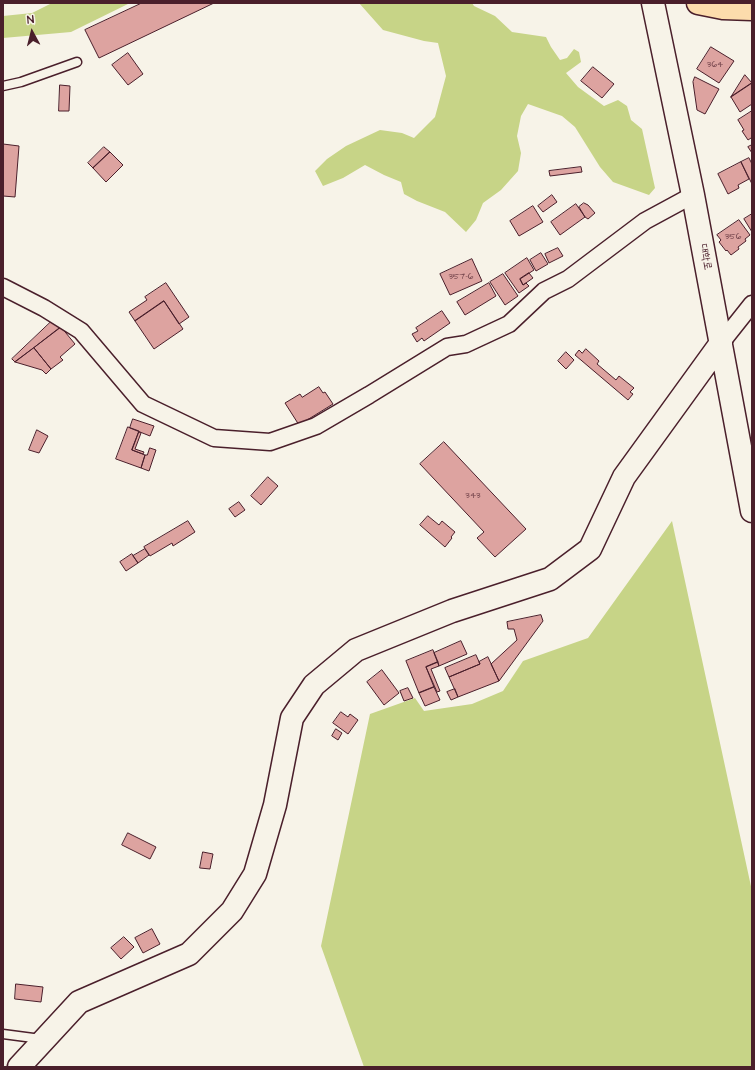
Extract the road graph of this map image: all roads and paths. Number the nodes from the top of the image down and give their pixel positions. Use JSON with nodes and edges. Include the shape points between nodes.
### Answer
{"nodes":[{"id":1,"x":653,"y":3,"type":"edge"},
{"id":2,"x":698,"y":3,"type":"edge"},
{"id":3,"x":752,"y":8,"type":"edge"},
{"id":4,"x":77,"y":62,"type":"dead end"},
{"id":5,"x":3,"y":86,"type":"edge"},
{"id":6,"x":693,"y":195,"type":"junction"},
{"id":7,"x":3,"y":287,"type":"edge"},
{"id":8,"x":752,"y":304,"type":"edge"},
{"id":9,"x":721,"y":343,"type":"junction"},
{"id":10,"x":752,"y":511,"type":"edge"},
{"id":11,"x":3,"y":1034,"type":"edge"},
{"id":12,"x":44,"y":1040,"type":"junction"},
{"id":13,"x":18,"y":1067,"type":"edge"}],
"edges":[{"from":1,"to":6,"type":"street","name":"대학로"},
{"from":2,"to":3,"type":"main road","via":[[723,8]]},
{"from":4,"to":5,"type":"lane"},
{"from":6,"to":7,"type":"street","via":[[645,221],[568,279],[544,291],[509,324],[466,344],[447,347],[316,426],[270,442],[214,438],[143,404],[81,331]]},
{"from":6,"to":9,"type":"street","name":"대학로"},
{"from":8,"to":9,"type":"street"},
{"from":9,"to":10,"type":"street","name":"대학로"},
{"from":9,"to":12,"type":"street","via":[[624,477],[590,548],[550,579],[452,612],[356,650],[314,685],[292,718],[275,805],[255,874],[232,911],[189,954],[79,1002]]},
{"from":11,"to":12,"type":"lane"},
{"from":12,"to":13,"type":"street"}]}
